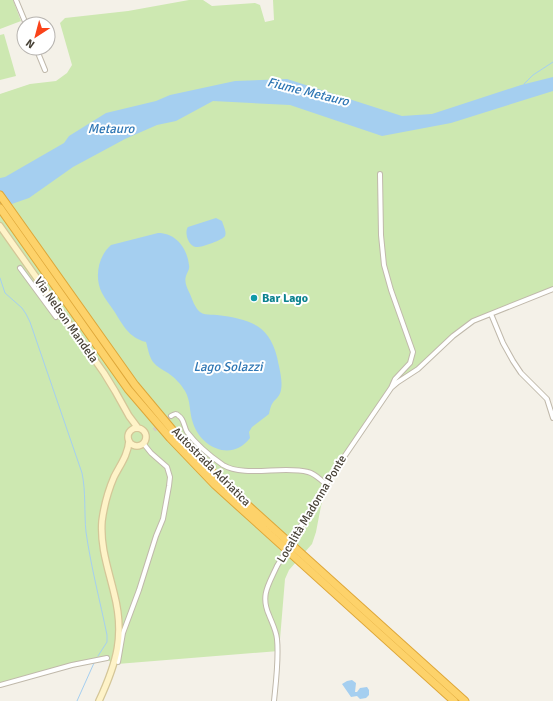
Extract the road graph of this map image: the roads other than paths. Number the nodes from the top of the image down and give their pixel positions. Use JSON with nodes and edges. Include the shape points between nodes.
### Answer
{"nodes":[{"id":1,"x":16,"y":0,"type":"edge"},
{"id":2,"x":23,"y":16,"type":"edge"},
{"id":3,"x":39,"y":56,"type":"edge"},
{"id":4,"x":45,"y":70,"type":"dead end"},
{"id":5,"x":380,"y":174,"type":"dead end"},
{"id":6,"x":0,"y":195,"type":"edge"},
{"id":7,"x":0,"y":208,"type":"edge"},
{"id":8,"x":0,"y":226,"type":"edge"},
{"id":9,"x":42,"y":261,"type":"junction"},
{"id":10,"x":20,"y":268,"type":"dead end"},
{"id":11,"x":553,"y":289,"type":"edge"},
{"id":12,"x":491,"y":314,"type":"junction"},
{"id":13,"x":56,"y":317,"type":"dead end"},
{"id":14,"x":391,"y":388,"type":"junction"},
{"id":15,"x":128,"y":416,"type":"junction"},
{"id":16,"x":171,"y":416,"type":"dead end"},
{"id":17,"x":553,"y":418,"type":"edge"},
{"id":18,"x":138,"y":428,"type":"junction"},
{"id":19,"x":130,"y":431,"type":"junction"},
{"id":20,"x":129,"y":441,"type":"junction"},
{"id":21,"x":143,"y":443,"type":"junction"},
{"id":22,"x":136,"y":446,"type":"junction"},
{"id":23,"x":126,"y":455,"type":"junction"},
{"id":24,"x":326,"y":484,"type":"junction"},
{"id":25,"x":107,"y":658,"type":"dead end"},
{"id":26,"x":118,"y":662,"type":"dead end"},
{"id":27,"x":0,"y":685,"type":"edge"},
{"id":28,"x":99,"y":701,"type":"edge"},
{"id":29,"x":274,"y":701,"type":"edge"},
{"id":30,"x":454,"y":701,"type":"edge"},
{"id":31,"x":465,"y":701,"type":"edge"}],
"edges":[{"from":1,"to":2,"type":"street"},
{"from":3,"to":4,"type":"street"},
{"from":5,"to":14,"type":"street","name":"Località Madonna Ponte","via":[[384,265],[413,352],[410,363]]},
{"from":6,"to":9,"type":"highway","name":"Autostrada Adriatica"},
{"from":7,"to":9,"type":"highway","name":"Autostrada Adriatica"},
{"from":8,"to":15,"type":"main road","name":"Via Nelson Mandela","via":[[104,373]]},
{"from":9,"to":30,"type":"highway","name":"Autostrada Adriatica","via":[[128,389],[175,443],[215,485]]},
{"from":9,"to":31,"type":"highway","name":"Autostrada Adriatica","via":[[135,385],[175,433],[222,482]]},
{"from":10,"to":13,"type":"street"},
{"from":11,"to":12,"type":"street","name":"Località Madonna Ponte"},
{"from":12,"to":14,"type":"street","name":"Località Madonna Ponte","via":[[473,321],[423,365]]},
{"from":12,"to":17,"type":"street","via":[[513,360],[521,373],[547,399]]},
{"from":14,"to":24,"type":"street","name":"Località Madonna Ponte"},
{"from":15,"to":18,"type":"main road","name":"Via Nelson Mandela"},
{"from":15,"to":19,"type":"main road","name":"Via Nelson Mandela"},
{"from":16,"to":24,"type":"street","via":[[179,415],[193,440],[225,466],[233,469],[308,472]]},
{"from":18,"to":19,"type":"main road"},
{"from":18,"to":21,"type":"main road","via":[[146,435]]},
{"from":19,"to":20,"type":"main road"},
{"from":20,"to":22,"type":"main road"},
{"from":20,"to":23,"type":"main road"},
{"from":21,"to":22,"type":"main road"},
{"from":21,"to":26,"type":"street","via":[[167,467],[169,486],[163,519],[123,633]]},
{"from":22,"to":23,"type":"main road"},
{"from":23,"to":28,"type":"main road","via":[[107,493],[102,521],[104,554],[117,606],[120,636],[111,674]]},
{"from":24,"to":29,"type":"street","name":"Località Madonna Ponte","bridge":true,"via":[[265,592],[265,605],[277,637]]},
{"from":25,"to":27,"type":"street"}]}
